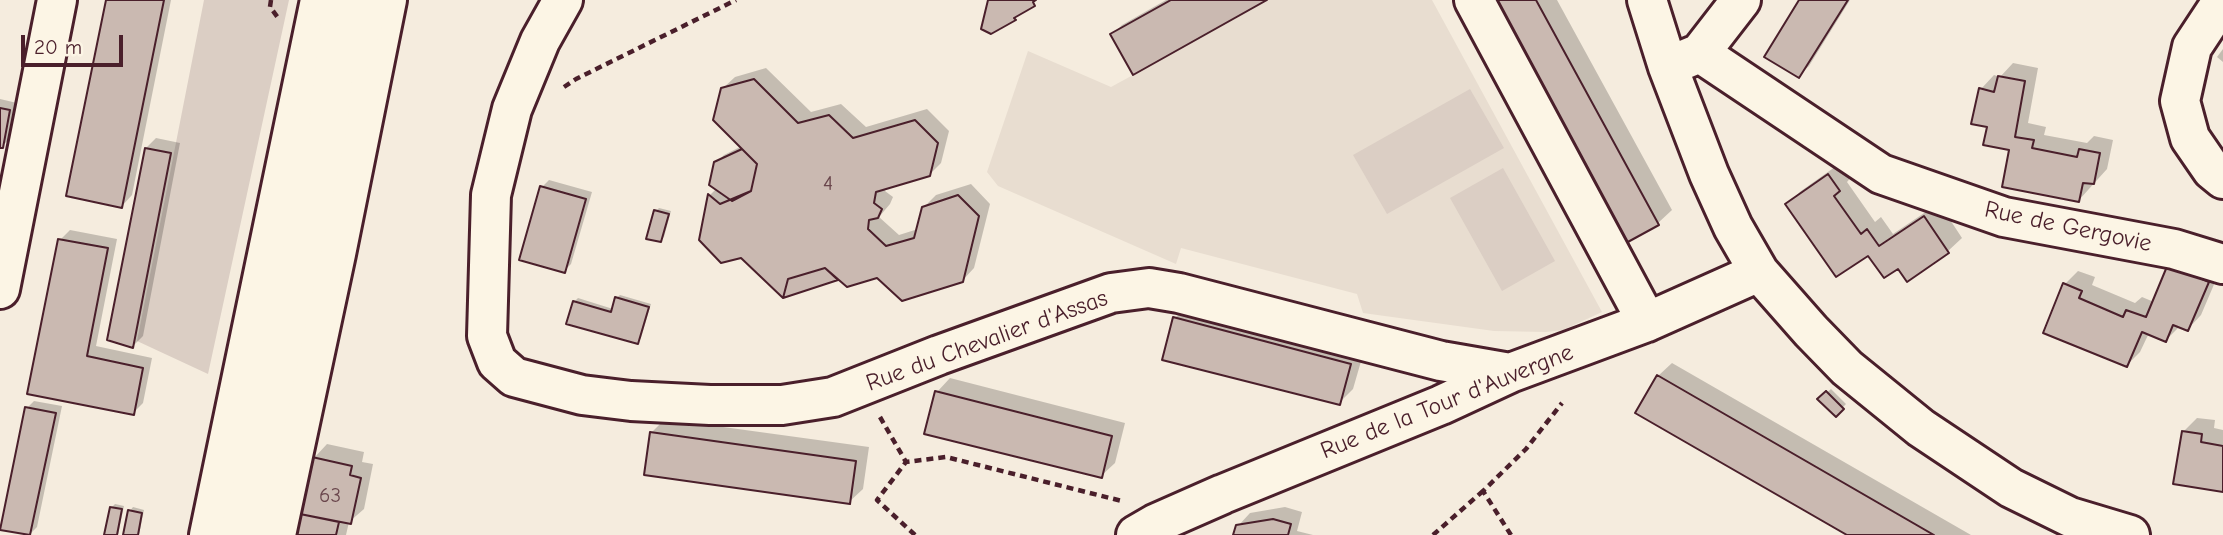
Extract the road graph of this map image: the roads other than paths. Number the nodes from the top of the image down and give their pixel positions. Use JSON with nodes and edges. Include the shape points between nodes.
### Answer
{"nodes":[{"id":1,"x":57,"y":0,"type":"edge"},
{"id":2,"x":320,"y":0,"type":"edge"},
{"id":3,"x":342,"y":0,"type":"edge"},
{"id":4,"x":372,"y":0,"type":"edge"},
{"id":5,"x":387,"y":0,"type":"edge"},
{"id":6,"x":563,"y":0,"type":"edge"},
{"id":7,"x":1474,"y":0,"type":"edge"},
{"id":8,"x":1647,"y":0,"type":"edge"},
{"id":9,"x":1741,"y":0,"type":"edge"},
{"id":10,"x":2223,"y":0,"type":"edge"},
{"id":11,"x":1684,"y":60,"type":"junction"},
{"id":12,"x":328,"y":127,"type":"junction"},
{"id":13,"x":2223,"y":179,"type":"edge"},
{"id":14,"x":2223,"y":264,"type":"edge"},
{"id":15,"x":1759,"y":272,"type":"junction"},
{"id":16,"x":0,"y":289,"type":"edge"},
{"id":17,"x":1647,"y":322,"type":"junction"},
{"id":18,"x":1510,"y":373,"type":"junction"},
{"id":19,"x":252,"y":488,"type":"junction"},
{"id":20,"x":2070,"y":526,"type":"edge"},
{"id":21,"x":1146,"y":529,"type":"edge"},
{"id":22,"x":209,"y":535,"type":"edge"},
{"id":23,"x":238,"y":535,"type":"edge"},
{"id":24,"x":246,"y":535,"type":"edge"},
{"id":25,"x":276,"y":535,"type":"edge"},
{"id":26,"x":2130,"y":535,"type":"edge"}],
"edges":[{"from":1,"to":16,"type":"street"},
{"from":2,"to":22,"type":"street"},
{"from":3,"to":12,"type":"street"},
{"from":4,"to":12,"type":"street"},
{"from":5,"to":25,"type":"street"},
{"from":6,"to":18,"type":"street","name":"Rue du Chevalier d'Assas","via":[[512,109],[491,195],[487,336],[497,362],[514,377],[582,395],[631,401],[782,405],[833,397],[1111,293],[1149,288],[1441,361]]},
{"from":7,"to":17,"type":"street"},
{"from":8,"to":11,"type":"street"},
{"from":9,"to":11,"type":"street"},
{"from":10,"to":13,"type":"street","via":[[2192,47],[2180,100],[2190,138]]},
{"from":11,"to":14,"type":"street","name":"Rue de Gergovie","via":[[1881,174],[2004,217],[2174,249]]},
{"from":11,"to":15,"type":"street","via":[[1709,174]]},
{"from":12,"to":19,"type":"street"},
{"from":15,"to":17,"type":"street","name":"Rue de la Tour d'Auvergne"},
{"from":15,"to":20,"type":"street","via":[[1847,368],[1921,428]]},
{"from":17,"to":18,"type":"street","name":"Rue de la Tour d'Auvergne"},
{"from":18,"to":21,"type":"street","name":"Rue de la Tour d'Auvergne"},
{"from":19,"to":23,"type":"street"},
{"from":19,"to":24,"type":"street"},
{"from":20,"to":26,"type":"street"}]}
